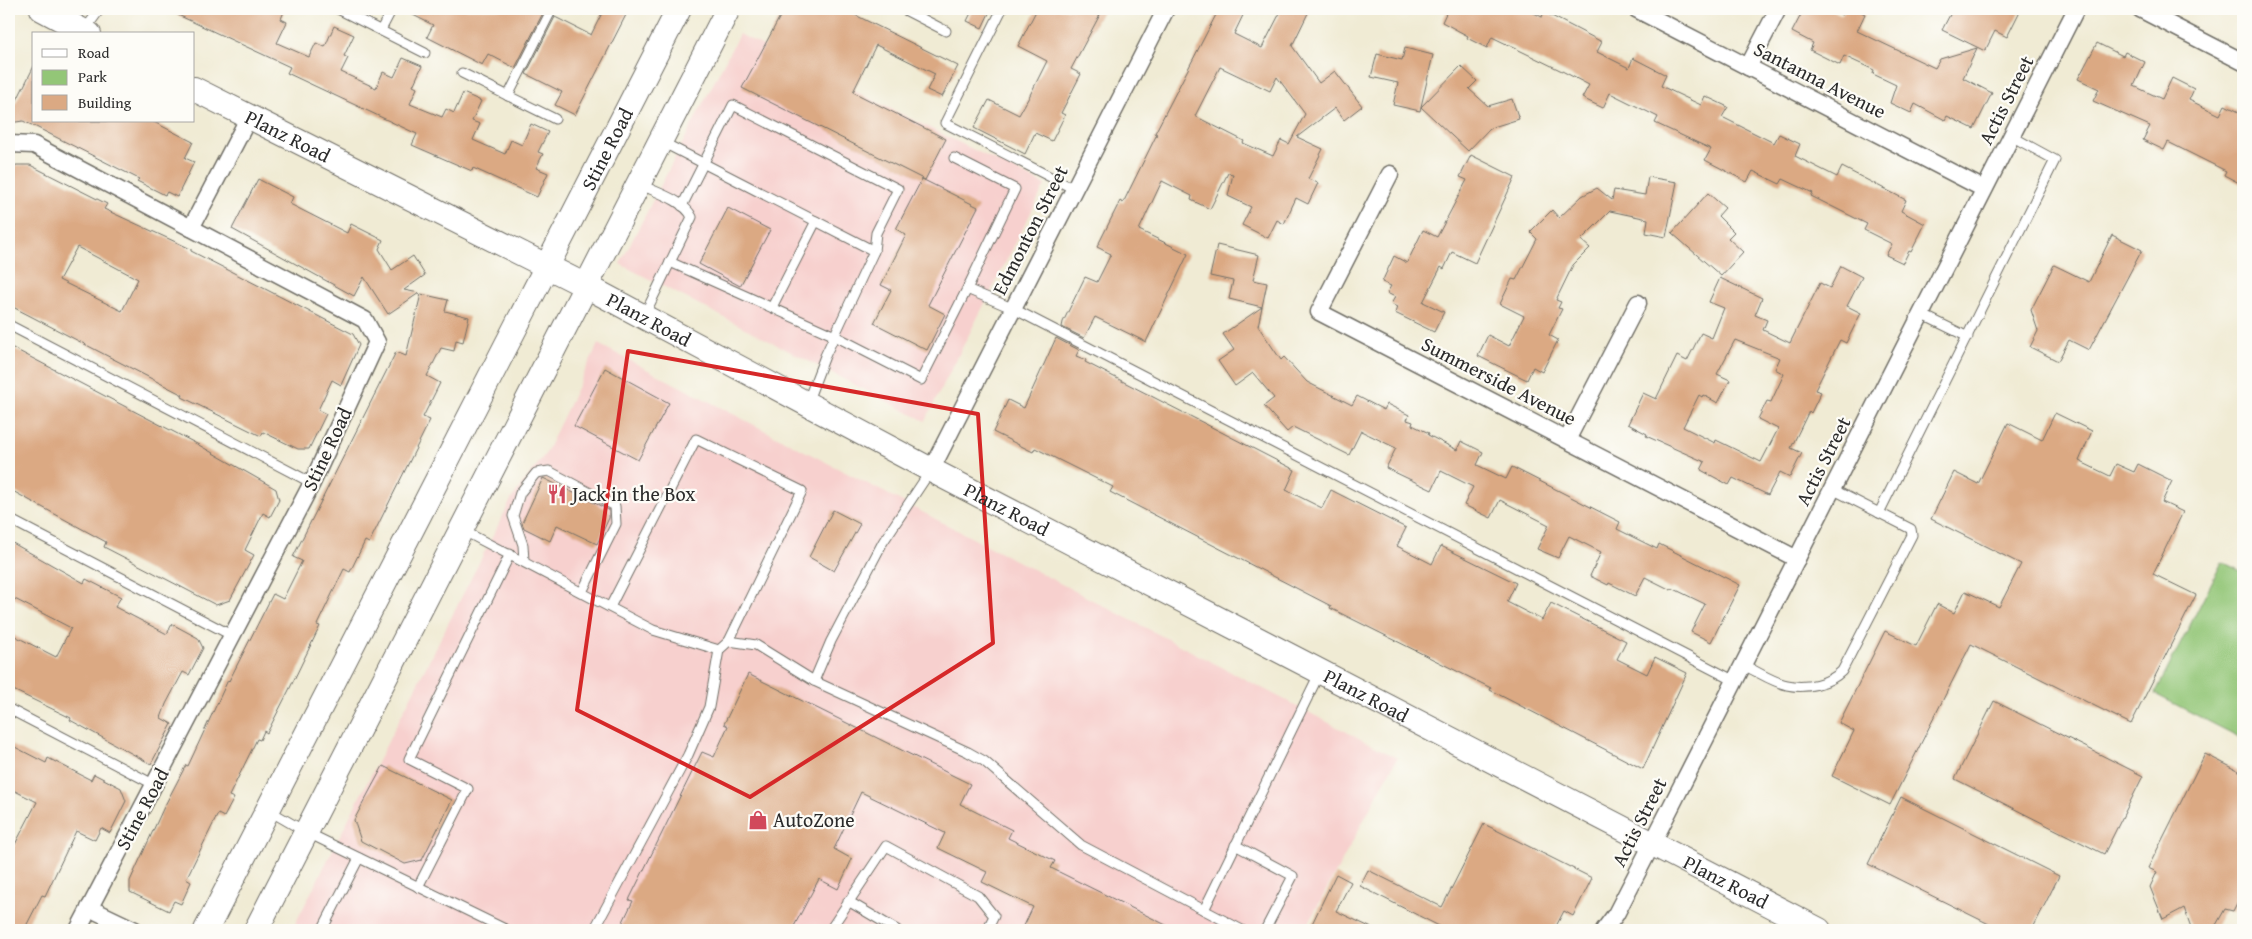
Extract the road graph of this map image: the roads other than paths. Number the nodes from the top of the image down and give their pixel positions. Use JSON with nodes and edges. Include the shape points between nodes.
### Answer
{"nodes":[{"id":1,"x":42,"y":9,"type":"edge"},
{"id":2,"x":100,"y":9,"type":"edge"},
{"id":3,"x":338,"y":9,"type":"edge"},
{"id":4,"x":392,"y":9,"type":"edge"},
{"id":5,"x":552,"y":9,"type":"edge"},
{"id":6,"x":679,"y":9,"type":"edge"},
{"id":7,"x":728,"y":9,"type":"edge"},
{"id":8,"x":903,"y":9,"type":"edge"},
{"id":9,"x":1002,"y":9,"type":"edge"},
{"id":10,"x":1166,"y":9,"type":"edge"},
{"id":11,"x":1636,"y":9,"type":"edge"},
{"id":12,"x":1778,"y":9,"type":"edge"},
{"id":13,"x":2076,"y":9,"type":"edge"},
{"id":14,"x":2140,"y":9,"type":"edge"},
{"id":15,"x":381,"y":30,"type":"junction"},
{"id":16,"x":946,"y":31,"type":"dead end"},
{"id":17,"x":87,"y":32,"type":"edge"},
{"id":18,"x":425,"y":53,"type":"dead end"},
{"id":19,"x":2243,"y":62,"type":"edge"},
{"id":20,"x":1748,"y":67,"type":"junction"},
{"id":21,"x":462,"y":74,"type":"dead end"},
{"id":22,"x":195,"y":90,"type":"edge"},
{"id":23,"x":508,"y":96,"type":"junction"},
{"id":24,"x":248,"y":118,"type":"junction"},
{"id":25,"x":555,"y":119,"type":"dead end"},
{"id":26,"x":2011,"y":136,"type":"junction"},
{"id":27,"x":660,"y":142,"type":"junction"},
{"id":28,"x":9,"y":144,"type":"edge"},
{"id":29,"x":954,"y":158,"type":"dead end"},
{"id":30,"x":704,"y":164,"type":"junction"},
{"id":31,"x":1390,"y":174,"type":"dead end"},
{"id":32,"x":639,"y":183,"type":"junction"},
{"id":33,"x":1074,"y":189,"type":"junction"},
{"id":34,"x":1984,"y":189,"type":"junction"},
{"id":35,"x":682,"y":206,"type":"junction"},
{"id":36,"x":816,"y":221,"type":"junction"},
{"id":37,"x":192,"y":228,"type":"junction"},
{"id":38,"x":874,"y":251,"type":"junction"},
{"id":39,"x":670,"y":262,"type":"junction"},
{"id":40,"x":547,"y":266,"type":"junction"},
{"id":41,"x":586,"y":286,"type":"junction"},
{"id":42,"x":967,"y":288,"type":"junction"},
{"id":43,"x":1638,"y":303,"type":"dead end"},
{"id":44,"x":772,"y":307,"type":"junction"},
{"id":45,"x":1014,"y":309,"type":"junction"},
{"id":46,"x":1921,"y":314,"type":"junction"},
{"id":47,"x":644,"y":316,"type":"junction"},
{"id":48,"x":9,"y":324,"type":"edge"},
{"id":49,"x":835,"y":336,"type":"junction"},
{"id":50,"x":1968,"y":337,"type":"junction"},
{"id":51,"x":806,"y":403,"type":"junction"},
{"id":52,"x":1567,"y":440,"type":"junction"},
{"id":53,"x":932,"y":470,"type":"junction"},
{"id":54,"x":312,"y":483,"type":"junction"},
{"id":55,"x":1832,"y":489,"type":"junction"},
{"id":56,"x":1879,"y":513,"type":"junction"},
{"id":57,"x":9,"y":519,"type":"edge"},
{"id":58,"x":462,"y":530,"type":"junction"},
{"id":59,"x":510,"y":554,"type":"junction"},
{"id":60,"x":1797,"y":559,"type":"junction"},
{"id":61,"x":524,"y":561,"type":"junction"},
{"id":62,"x":582,"y":592,"type":"junction"},
{"id":63,"x":610,"y":607,"type":"junction"},
{"id":64,"x":233,"y":636,"type":"junction"},
{"id":65,"x":730,"y":642,"type":"junction"},
{"id":66,"x":719,"y":650,"type":"junction"},
{"id":67,"x":1743,"y":665,"type":"junction"},
{"id":68,"x":1320,"y":671,"type":"junction"},
{"id":69,"x":814,"y":681,"type":"junction"},
{"id":70,"x":1735,"y":681,"type":"junction"},
{"id":71,"x":9,"y":709,"type":"edge"},
{"id":72,"x":155,"y":784,"type":"junction"},
{"id":73,"x":268,"y":810,"type":"junction"},
{"id":74,"x":306,"y":832,"type":"junction"},
{"id":75,"x":1652,"y":844,"type":"junction"},
{"id":76,"x":1235,"y":845,"type":"junction"},
{"id":77,"x":359,"y":858,"type":"junction"},
{"id":78,"x":418,"y":887,"type":"junction"},
{"id":79,"x":848,"y":901,"type":"junction"},
{"id":80,"x":89,"y":908,"type":"junction"},
{"id":81,"x":1204,"y":910,"type":"junction"},
{"id":82,"x":78,"y":930,"type":"edge"},
{"id":83,"x":135,"y":930,"type":"edge"},
{"id":84,"x":206,"y":930,"type":"edge"},
{"id":85,"x":256,"y":930,"type":"edge"},
{"id":86,"x":322,"y":930,"type":"edge"},
{"id":87,"x":507,"y":930,"type":"edge"},
{"id":88,"x":594,"y":930,"type":"edge"},
{"id":89,"x":830,"y":930,"type":"edge"},
{"id":90,"x":897,"y":930,"type":"edge"},
{"id":91,"x":987,"y":930,"type":"edge"},
{"id":92,"x":1242,"y":930,"type":"edge"},
{"id":93,"x":1265,"y":930,"type":"edge"},
{"id":94,"x":1604,"y":930,"type":"edge"},
{"id":95,"x":1819,"y":930,"type":"edge"}],
"edges":[{"from":1,"to":17,"type":"main road"},
{"from":2,"to":17,"type":"lane"},
{"from":3,"to":15,"type":"lane"},
{"from":4,"to":15,"type":"lane"},
{"from":5,"to":23,"type":"lane"},
{"from":6,"to":40,"type":"main road","name":"Stine Road"},
{"from":7,"to":27,"type":"main road"},
{"from":8,"to":16,"type":"lane"},
{"from":9,"to":33,"type":"lane","via":[[945,123]]},
{"from":10,"to":33,"type":"street","name":"Edmonton Street"},
{"from":11,"to":20,"type":"street","name":"Santanna Avenue"},
{"from":12,"to":20,"type":"street"},
{"from":13,"to":26,"type":"street","name":"Actis Street"},
{"from":14,"to":19,"type":"street"},
{"from":15,"to":18,"type":"lane"},
{"from":20,"to":34,"type":"street","name":"Santanna Avenue"},
{"from":21,"to":23,"type":"lane"},
{"from":22,"to":24,"type":"main road","name":"Planz Road"},
{"from":23,"to":25,"type":"lane"},
{"from":24,"to":37,"type":"street"},
{"from":24,"to":40,"type":"main road","name":"Planz Road"},
{"from":26,"to":34,"type":"street","name":"Actis Street"},
{"from":26,"to":50,"type":"lane","via":[[2055,160]]},
{"from":27,"to":30,"type":"lane"},
{"from":27,"to":32,"type":"main road"},
{"from":28,"to":37,"type":"street","name":"Stine Road","via":[[34,145]]},
{"from":29,"to":42,"type":"lane","via":[[1015,189]]},
{"from":30,"to":35,"type":"lane"},
{"from":30,"to":36,"type":"lane"},
{"from":30,"to":38,"type":"lane","via":[[732,105],[898,189],[876,232]]},
{"from":31,"to":52,"type":"street","name":"Summerside Avenue","via":[[1319,312]]},
{"from":32,"to":35,"type":"lane"},
{"from":32,"to":41,"type":"main road"},
{"from":33,"to":45,"type":"street","name":"Edmonton Street"},
{"from":34,"to":46,"type":"street","name":"Actis Street"},
{"from":35,"to":39,"type":"lane","via":[[692,217]]},
{"from":36,"to":38,"type":"lane"},
{"from":36,"to":44,"type":"lane"},
{"from":37,"to":54,"type":"street","name":"Stine Road","via":[[365,320],[377,342]]},
{"from":38,"to":49,"type":"lane"},
{"from":39,"to":44,"type":"lane"},
{"from":39,"to":47,"type":"lane"},
{"from":40,"to":41,"type":"main road","name":"Planz Road"},
{"from":40,"to":73,"type":"main road","name":"Stine Road"},
{"from":41,"to":47,"type":"main road","name":"Planz Road"},
{"from":41,"to":58,"type":"main road"},
{"from":42,"to":45,"type":"lane"},
{"from":42,"to":49,"type":"lane","via":[[921,380]]},
{"from":43,"to":52,"type":"street"},
{"from":44,"to":49,"type":"lane"},
{"from":45,"to":53,"type":"street","name":"Edmonton Street"},
{"from":45,"to":70,"type":"lane"},
{"from":46,"to":50,"type":"lane"},
{"from":46,"to":55,"type":"street","name":"Actis Street"},
{"from":47,"to":51,"type":"main road","name":"Planz Road"},
{"from":48,"to":54,"type":"lane"},
{"from":49,"to":51,"type":"lane"},
{"from":50,"to":56,"type":"lane"},
{"from":51,"to":53,"type":"main road","name":"Planz Road"},
{"from":52,"to":60,"type":"street","name":"Summerside Avenue"},
{"from":53,"to":68,"type":"main road","name":"Planz Road"},
{"from":53,"to":69,"type":"lane","via":[[883,542]]},
{"from":54,"to":64,"type":"street","name":"Stine Road"},
{"from":55,"to":56,"type":"lane"},
{"from":55,"to":60,"type":"street","name":"Actis Street"},
{"from":56,"to":67,"type":"lane","via":[[1910,529],[1912,535],[1842,671],[1832,680],[1815,685],[1787,685]]},
{"from":57,"to":64,"type":"lane"},
{"from":58,"to":59,"type":"lane"},
{"from":58,"to":74,"type":"main road"},
{"from":59,"to":61,"type":"lane"},
{"from":59,"to":78,"type":"lane","via":[[409,759],[468,789]]},
{"from":60,"to":67,"type":"street","name":"Actis Street"},
{"from":61,"to":62,"type":"lane"},
{"from":61,"to":62,"type":"lane","via":[[523,546],[513,516],[520,493],[536,472],[549,470],[615,506],[616,524]]},
{"from":62,"to":63,"type":"lane"},
{"from":63,"to":65,"type":"lane","via":[[696,440],[802,491]]},
{"from":63,"to":66,"type":"lane","via":[[653,630]]},
{"from":64,"to":72,"type":"street","name":"Stine Road"},
{"from":65,"to":66,"type":"lane"},
{"from":65,"to":69,"type":"lane","via":[[756,645]]},
{"from":66,"to":88,"type":"lane","via":[[709,707],[688,755]]},
{"from":67,"to":70,"type":"street","name":"Actis Street"},
{"from":68,"to":75,"type":"main road","name":"Planz Road"},
{"from":68,"to":76,"type":"lane"},
{"from":69,"to":81,"type":"lane","via":[[964,749],[984,761],[1081,845]]},
{"from":70,"to":75,"type":"street","name":"Actis Street"},
{"from":71,"to":72,"type":"lane"},
{"from":72,"to":80,"type":"street","name":"Stine Road"},
{"from":73,"to":74,"type":"lane"},
{"from":73,"to":84,"type":"main road","name":"Stine Road"},
{"from":74,"to":77,"type":"lane"},
{"from":74,"to":85,"type":"main road"},
{"from":75,"to":94,"type":"street","name":"Actis Street","via":[[1616,914]]},
{"from":75,"to":95,"type":"main road","name":"Planz Road"},
{"from":76,"to":81,"type":"lane"},
{"from":76,"to":93,"type":"lane","via":[[1293,876]]},
{"from":77,"to":78,"type":"lane"},
{"from":77,"to":86,"type":"lane"},
{"from":78,"to":87,"type":"lane"},
{"from":79,"to":89,"type":"lane"},
{"from":79,"to":90,"type":"lane"},
{"from":79,"to":91,"type":"lane","via":[[886,846],[978,896],[994,916]]},
{"from":80,"to":82,"type":"street","name":"Stine Road"},
{"from":80,"to":83,"type":"street"},
{"from":81,"to":92,"type":"lane"}]}
